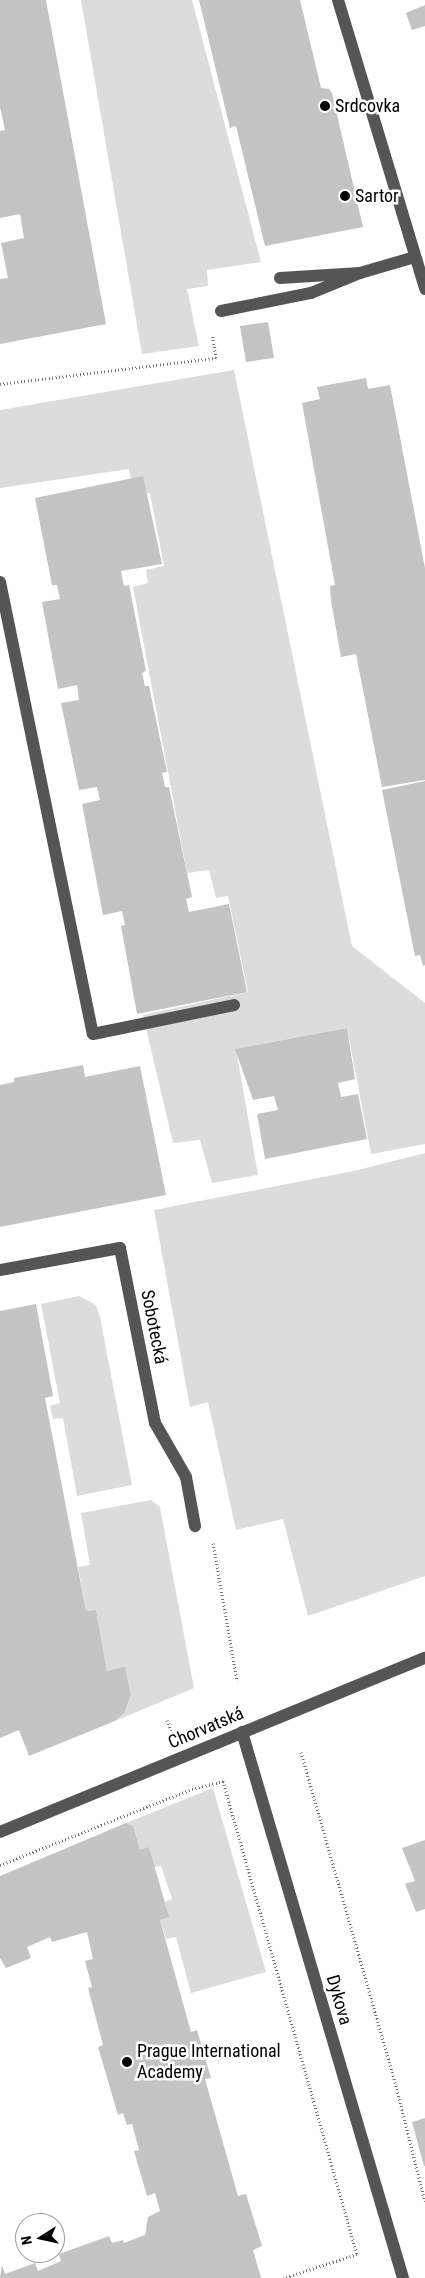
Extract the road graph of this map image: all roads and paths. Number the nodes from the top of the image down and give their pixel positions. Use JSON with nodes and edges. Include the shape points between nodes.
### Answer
{"nodes":[{"id":1,"x":338,"y":0,"type":"edge"},
{"id":2,"x":415,"y":257,"type":"junction"},
{"id":3,"x":360,"y":273,"type":"junction"},
{"id":4,"x":280,"y":278,"type":"dead end"},
{"id":5,"x":425,"y":288,"type":"edge"},
{"id":6,"x":221,"y":311,"type":"joint"},
{"id":7,"x":0,"y":384,"type":"edge"},
{"id":8,"x":0,"y":582,"type":"edge"},
{"id":9,"x":234,"y":1005,"type":"dead end"},
{"id":10,"x":0,"y":1270,"type":"edge"},
{"id":11,"x":195,"y":1526,"type":"dead end"},
{"id":12,"x":213,"y":1543,"type":"dead end"},
{"id":13,"x":425,"y":1658,"type":"edge"},
{"id":14,"x":238,"y":1681,"type":"dead end"},
{"id":15,"x":167,"y":1720,"type":"dead end"},
{"id":16,"x":171,"y":1730,"type":"dead end"},
{"id":17,"x":242,"y":1732,"type":"junction"},
{"id":18,"x":301,"y":1752,"type":"dead end"},
{"id":19,"x":231,"y":1779,"type":"dead end"},
{"id":20,"x":223,"y":1781,"type":"junction"},
{"id":21,"x":0,"y":1832,"type":"edge"},
{"id":22,"x":0,"y":1865,"type":"edge"},
{"id":23,"x":425,"y":2201,"type":"edge"},
{"id":24,"x":284,"y":2278,"type":"edge"},
{"id":25,"x":403,"y":2278,"type":"edge"}],
"edges":[{"from":1,"to":2,"type":"street"},
{"from":2,"to":3,"type":"street"},
{"from":2,"to":5,"type":"street"},
{"from":3,"to":4,"type":"street"},
{"from":3,"to":6,"type":"street","via":[[312,293]]},
{"from":6,"to":7,"type":"path","via":[[209,314],[216,358]]},
{"from":8,"to":9,"type":"street","via":[[94,1034]]},
{"from":10,"to":11,"type":"street","name":"Sobotecká","via":[[120,1248],[155,1422],[186,1477]]},
{"from":12,"to":14,"type":"path"},
{"from":13,"to":17,"type":"street","name":"Chorvatská"},
{"from":15,"to":16,"type":"path"},
{"from":17,"to":21,"type":"street","name":"Chorvatská"},
{"from":17,"to":25,"type":"street","name":"Dykova"},
{"from":18,"to":23,"type":"path","via":[[395,2082]]},
{"from":19,"to":20,"type":"path"},
{"from":20,"to":22,"type":"path","via":[[192,1789]]},
{"from":20,"to":24,"type":"path","via":[[357,2254]]}]}
